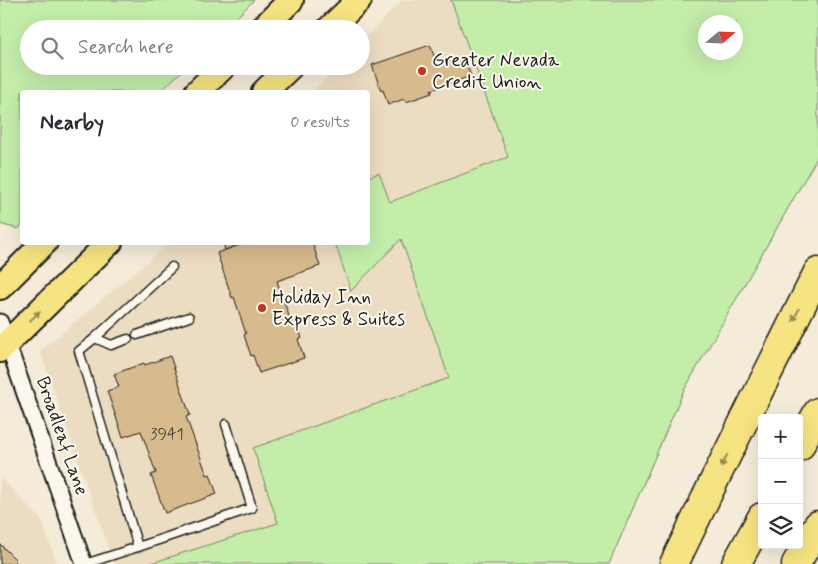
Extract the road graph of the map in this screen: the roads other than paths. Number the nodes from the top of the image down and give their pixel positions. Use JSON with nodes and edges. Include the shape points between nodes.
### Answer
{"nodes":[{"id":1,"x":291,"y":0,"type":"edge"},
{"id":2,"x":359,"y":0,"type":"edge"},
{"id":3,"x":271,"y":20,"type":"edge"},
{"id":4,"x":338,"y":20,"type":"edge"},
{"id":5,"x":215,"y":75,"type":"edge"},
{"id":6,"x":282,"y":75,"type":"edge"},
{"id":7,"x":199,"y":90,"type":"edge"},
{"id":8,"x":266,"y":90,"type":"edge"},
{"id":9,"x":42,"y":245,"type":"edge"},
{"id":10,"x":107,"y":245,"type":"edge"},
{"id":11,"x":172,"y":267,"type":"dead end"},
{"id":12,"x":818,"y":272,"type":"edge"},
{"id":13,"x":0,"y":287,"type":"edge"},
{"id":14,"x":189,"y":317,"type":"dead end"},
{"id":15,"x":137,"y":335,"type":"dead end"},
{"id":16,"x":95,"y":338,"type":"junction"},
{"id":17,"x":3,"y":339,"type":"edge"},
{"id":18,"x":128,"y":339,"type":"dead end"},
{"id":19,"x":818,"y":412,"type":"edge"},
{"id":20,"x":226,"y":424,"type":"dead end"},
{"id":21,"x":803,"y":440,"type":"edge"},
{"id":22,"x":758,"y":523,"type":"edge"},
{"id":23,"x":818,"y":524,"type":"edge"},
{"id":24,"x":138,"y":547,"type":"junction"},
{"id":25,"x":84,"y":564,"type":"edge"},
{"id":26,"x":674,"y":564,"type":"edge"},
{"id":27,"x":736,"y":564,"type":"edge"},
{"id":28,"x":796,"y":564,"type":"edge"}],
"edges":[{"from":1,"to":3,"type":"main road"},
{"from":2,"to":4,"type":"main road"},
{"from":5,"to":7,"type":"main road"},
{"from":6,"to":8,"type":"main road"},
{"from":9,"to":13,"type":"main road"},
{"from":17,"to":10,"type":"main road","one_way":true},
{"from":11,"to":16,"type":"lane"},
{"from":12,"to":26,"type":"highway","one_way":true},
{"from":14,"to":15,"type":"lane"},
{"from":16,"to":18,"type":"lane","via":[[111,345]]},
{"from":16,"to":24,"type":"lane","via":[[79,351]]},
{"from":17,"to":25,"type":"street","name":"Broadleaf Lane"},
{"from":19,"to":21,"type":"highway"},
{"from":20,"to":24,"type":"lane","via":[[252,508]]},
{"from":22,"to":27,"type":"highway"},
{"from":23,"to":28,"type":"highway"},
{"from":24,"to":25,"type":"lane"}]}
